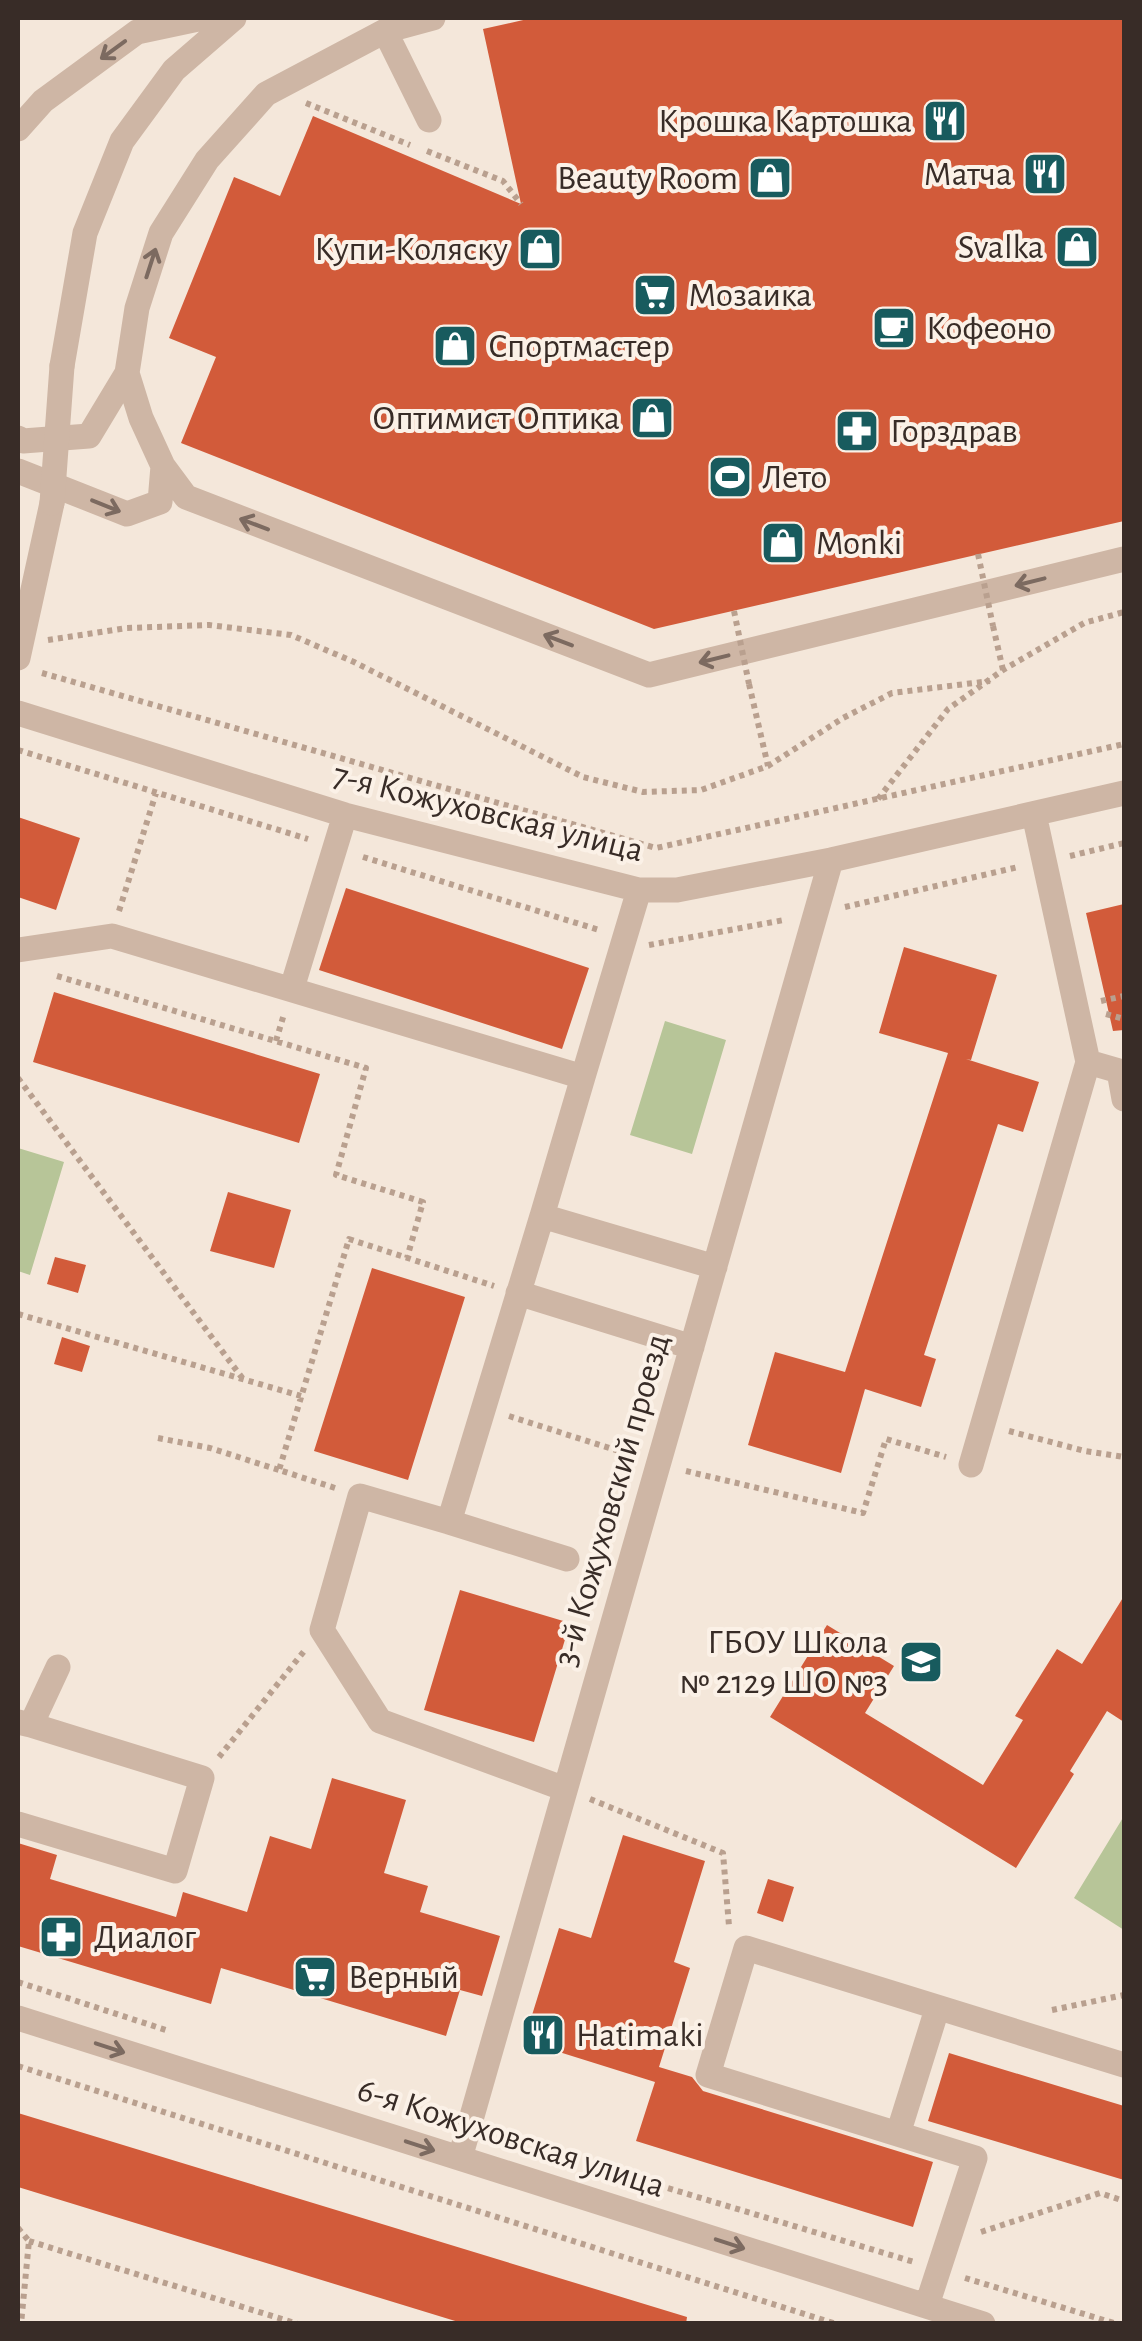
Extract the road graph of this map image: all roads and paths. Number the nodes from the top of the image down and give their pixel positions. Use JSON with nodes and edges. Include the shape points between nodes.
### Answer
{"nodes":[{"id":1,"x":203,"y":18,"type":"edge"},
{"id":2,"x":234,"y":18,"type":"edge"},
{"id":3,"x":433,"y":18,"type":"edge"},
{"id":4,"x":385,"y":31,"type":"junction"},
{"id":5,"x":42,"y":101,"type":"junction"},
{"id":6,"x":304,"y":103,"type":"dead end"},
{"id":7,"x":18,"y":114,"type":"edge"},
{"id":8,"x":429,"y":120,"type":"dead end"},
{"id":9,"x":18,"y":130,"type":"edge"},
{"id":10,"x":521,"y":204,"type":"dead end"},
{"id":11,"x":127,"y":373,"type":"junction"},
{"id":12,"x":18,"y":438,"type":"edge"},
{"id":13,"x":163,"y":466,"type":"junction"},
{"id":14,"x":18,"y":471,"type":"edge"},
{"id":15,"x":978,"y":554,"type":"dead end"},
{"id":16,"x":1124,"y":558,"type":"edge"},
{"id":17,"x":734,"y":611,"type":"dead end"},
{"id":18,"x":1124,"y":612,"type":"edge"},
{"id":19,"x":25,"y":658,"type":"edge"},
{"id":20,"x":1003,"y":670,"type":"junction"},
{"id":21,"x":990,"y":681,"type":"junction"},
{"id":22,"x":18,"y":712,"type":"edge"},
{"id":23,"x":1124,"y":744,"type":"edge"},
{"id":24,"x":768,"y":766,"type":"junction"},
{"id":25,"x":156,"y":792,"type":"dead end"},
{"id":26,"x":1124,"y":793,"type":"edge"},
{"id":27,"x":878,"y":798,"type":"junction"},
{"id":28,"x":1034,"y":814,"type":"junction"},
{"id":29,"x":345,"y":815,"type":"junction"},
{"id":30,"x":831,"y":860,"type":"junction"},
{"id":31,"x":639,"y":890,"type":"junction"},
{"id":32,"x":112,"y":936,"type":"junction"},
{"id":33,"x":18,"y":950,"type":"edge"},
{"id":34,"x":54,"y":975,"type":"dead end"},
{"id":35,"x":292,"y":988,"type":"junction"},
{"id":36,"x":1088,"y":1062,"type":"junction"},
{"id":37,"x":583,"y":1077,"type":"junction"},
{"id":38,"x":18,"y":1078,"type":"edge"},
{"id":39,"x":1124,"y":1098,"type":"edge"},
{"id":40,"x":542,"y":1216,"type":"junction"},
{"id":41,"x":407,"y":1258,"type":"junction"},
{"id":42,"x":715,"y":1267,"type":"junction"},
{"id":43,"x":518,"y":1293,"type":"junction"},
{"id":44,"x":18,"y":1314,"type":"edge"},
{"id":45,"x":692,"y":1347,"type":"junction"},
{"id":46,"x":243,"y":1379,"type":"junction"},
{"id":47,"x":301,"y":1396,"type":"junction"},
{"id":48,"x":484,"y":1408,"type":"junction"},
{"id":49,"x":982,"y":1424,"type":"junction"},
{"id":50,"x":158,"y":1438,"type":"dead end"},
{"id":51,"x":1124,"y":1457,"type":"edge"},
{"id":52,"x":658,"y":1464,"type":"junction"},
{"id":53,"x":971,"y":1465,"type":"joint"},
{"id":54,"x":280,"y":1470,"type":"junction"},
{"id":55,"x":360,"y":1496,"type":"junction"},
{"id":56,"x":449,"y":1522,"type":"junction"},
{"id":57,"x":567,"y":1559,"type":"dead end"},
{"id":58,"x":322,"y":1630,"type":"junction"},
{"id":59,"x":58,"y":1667,"type":"dead end"},
{"id":60,"x":24,"y":1724,"type":"edge"},
{"id":61,"x":202,"y":1778,"type":"junction"},
{"id":62,"x":565,"y":1790,"type":"junction"},
{"id":63,"x":18,"y":1824,"type":"edge"},
{"id":64,"x":729,"y":1931,"type":"dead end"},
{"id":65,"x":18,"y":1982,"type":"edge"},
{"id":66,"x":1124,"y":1994,"type":"edge"},
{"id":67,"x":937,"y":2008,"type":"junction"},
{"id":68,"x":1047,"y":2011,"type":"dead end"},
{"id":69,"x":18,"y":2018,"type":"edge"},
{"id":70,"x":188,"y":2037,"type":"dead end"},
{"id":71,"x":1124,"y":2065,"type":"edge"},
{"id":72,"x":18,"y":2066,"type":"edge"},
{"id":73,"x":898,"y":2134,"type":"junction"},
{"id":74,"x":460,"y":2158,"type":"junction"},
{"id":75,"x":600,"y":2168,"type":"dead end"},
{"id":76,"x":1124,"y":2200,"type":"edge"},
{"id":77,"x":18,"y":2228,"type":"edge"},
{"id":78,"x":29,"y":2241,"type":"junction"},
{"id":79,"x":947,"y":2243,"type":"junction"},
{"id":80,"x":938,"y":2270,"type":"junction"},
{"id":81,"x":926,"y":2306,"type":"junction"},
{"id":82,"x":21,"y":2324,"type":"edge"},
{"id":83,"x":298,"y":2324,"type":"edge"},
{"id":84,"x":836,"y":2324,"type":"edge"},
{"id":85,"x":984,"y":2324,"type":"edge"},
{"id":86,"x":1116,"y":2324,"type":"edge"}],
"edges":[{"from":1,"to":5,"type":"street","one_way":true,"via":[[137,32]]},
{"from":2,"to":19,"type":"street","bridge":true,"via":[[174,70],[122,142],[85,233],[62,366],[52,503]]},
{"from":3,"to":4,"type":"street"},
{"from":4,"to":8,"type":"street"},
{"from":11,"to":4,"type":"street","one_way":true,"via":[[137,308],[161,233],[207,160],[266,94]]},
{"from":5,"to":7,"type":"street"},
{"from":5,"to":9,"type":"street"},
{"from":6,"to":10,"type":"path","via":[[502,182]]},
{"from":11,"to":12,"type":"street","via":[[88,436]]},
{"from":11,"to":13,"type":"street"},
{"from":14,"to":13,"type":"street","one_way":true,"via":[[127,514],[160,502]]},
{"from":16,"to":13,"type":"street","one_way":true,"via":[[649,676],[186,498]]},
{"from":15,"to":20,"type":"path","bridge":true},
{"from":17,"to":24,"type":"path","bridge":true},
{"from":18,"to":20,"type":"path","via":[[1084,623]]},
{"from":19,"to":24,"type":"path","via":[[144,628],[209,626],[291,635],[583,778],[642,792],[702,790]]},
{"from":19,"to":27,"type":"path","via":[[656,848]]},
{"from":20,"to":21,"type":"path"},
{"from":21,"to":24,"type":"path","via":[[892,693]]},
{"from":21,"to":27,"type":"path","via":[[948,709]]},
{"from":22,"to":29,"type":"street","name":"7-я Кожуховская улица"},
{"from":23,"to":27,"type":"path"},
{"from":25,"to":32,"type":"path"},
{"from":26,"to":28,"type":"street","name":"7-я Кожуховская улица"},
{"from":28,"to":30,"type":"street","name":"7-я Кожуховская улица"},
{"from":28,"to":36,"type":"street"},
{"from":29,"to":31,"type":"street","name":"7-я Кожуховская улица"},
{"from":29,"to":35,"type":"street"},
{"from":30,"to":31,"type":"street","name":"7-я Кожуховская улица","via":[[677,890]]},
{"from":30,"to":42,"type":"street","name":"3-й Кожуховский проезд"},
{"from":31,"to":37,"type":"street"},
{"from":32,"to":33,"type":"street"},
{"from":32,"to":35,"type":"street"},
{"from":34,"to":41,"type":"path","via":[[366,1068],[336,1174],[424,1202]]},
{"from":35,"to":37,"type":"street"},
{"from":36,"to":39,"type":"street","via":[[1119,1072]]},
{"from":36,"to":49,"type":"street"},
{"from":37,"to":40,"type":"street"},
{"from":38,"to":46,"type":"path"},
{"from":40,"to":42,"type":"street"},
{"from":40,"to":43,"type":"street"},
{"from":41,"to":43,"type":"path"},
{"from":41,"to":47,"type":"path","via":[[349,1239]]},
{"from":42,"to":45,"type":"street","name":"3-й Кожуховский проезд"},
{"from":43,"to":45,"type":"street"},
{"from":43,"to":48,"type":"street"},
{"from":44,"to":46,"type":"path"},
{"from":45,"to":52,"type":"street","name":"3-й Кожуховский проезд"},
{"from":46,"to":47,"type":"path"},
{"from":47,"to":54,"type":"path"},
{"from":48,"to":52,"type":"path"},
{"from":48,"to":56,"type":"street"},
{"from":49,"to":51,"type":"path"},
{"from":49,"to":53,"type":"street"},
{"from":50,"to":54,"type":"path"},
{"from":52,"to":53,"type":"path","via":[[863,1513],[886,1439]]},
{"from":52,"to":62,"type":"street","name":"3-й Кожуховский проезд"},
{"from":54,"to":55,"type":"path"},
{"from":55,"to":56,"type":"street"},
{"from":55,"to":58,"type":"street"},
{"from":56,"to":57,"type":"street"},
{"from":58,"to":61,"type":"path"},
{"from":58,"to":62,"type":"street","via":[[380,1721]]},
{"from":59,"to":60,"type":"street"},
{"from":60,"to":61,"type":"street"},
{"from":61,"to":63,"type":"street","via":[[175,1871]]},
{"from":62,"to":64,"type":"path","via":[[724,1853]]},
{"from":62,"to":74,"type":"street","name":"3-й Кожуховский проезд"},
{"from":65,"to":70,"type":"path"},
{"from":66,"to":68,"type":"path"},
{"from":67,"to":71,"type":"street"},
{"from":67,"to":73,"type":"street"},
{"from":67,"to":73,"type":"street","via":[[746,1948],[708,2074]]},
{"from":69,"to":74,"type":"street","name":"6-я Кожуховская улица","one_way":true},
{"from":72,"to":84,"type":"path"},
{"from":73,"to":79,"type":"street","via":[[975,2158]]},
{"from":74,"to":81,"type":"street","name":"6-я Кожуховская улица","one_way":true},
{"from":75,"to":80,"type":"path"},
{"from":76,"to":79,"type":"path","via":[[1100,2193]]},
{"from":77,"to":78,"type":"path"},
{"from":78,"to":82,"type":"path"},
{"from":78,"to":83,"type":"path"},
{"from":79,"to":80,"type":"street"},
{"from":80,"to":81,"type":"street"},
{"from":80,"to":86,"type":"path"},
{"from":81,"to":85,"type":"street","name":"6-я Кожуховская улица"}]}
